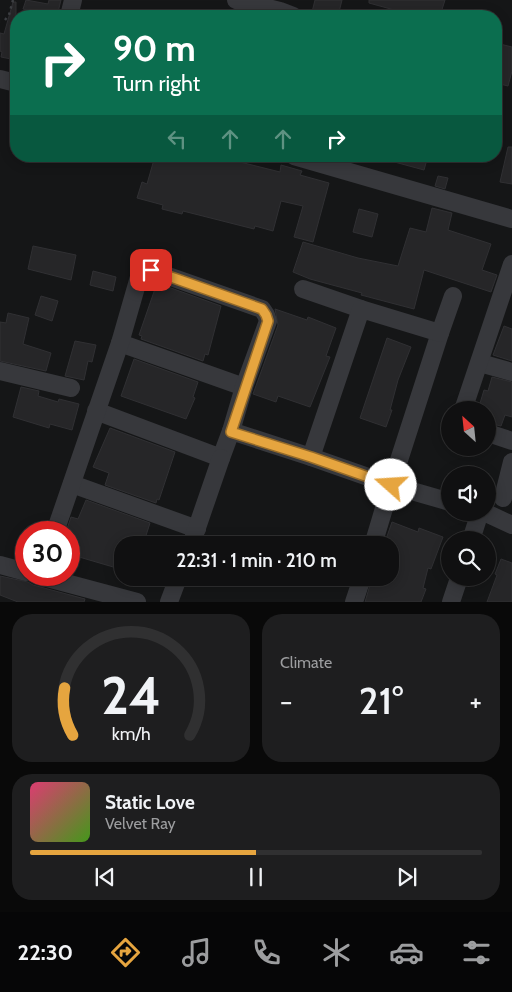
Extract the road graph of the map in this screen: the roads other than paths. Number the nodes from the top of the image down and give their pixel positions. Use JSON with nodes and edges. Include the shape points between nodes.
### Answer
{"nodes":[{"id":1,"x":236,"y":0,"type":"edge"},
{"id":2,"x":276,"y":10,"type":"edge"},
{"id":3,"x":315,"y":162,"type":"edge"},
{"id":4,"x":512,"y":218,"type":"edge"},
{"id":5,"x":512,"y":264,"type":"edge"},
{"id":6,"x":303,"y":289,"type":"dead end"},
{"id":7,"x":453,"y":296,"type":"dead end"},
{"id":8,"x":506,"y":302,"type":"edge"},
{"id":9,"x":362,"y":309,"type":"junction"},
{"id":10,"x":440,"y":333,"type":"junction"},
{"id":11,"x":120,"y":342,"type":"junction"},
{"id":12,"x":480,"y":363,"type":"junction"},
{"id":13,"x":0,"y":371,"type":"edge"},
{"id":14,"x":512,"y":372,"type":"edge"},
{"id":15,"x":244,"y":386,"type":"junction"},
{"id":16,"x":71,"y":388,"type":"dead end"},
{"id":17,"x":467,"y":401,"type":"edge"},
{"id":18,"x":96,"y":411,"type":"junction"},
{"id":19,"x":231,"y":432,"type":"junction"},
{"id":20,"x":496,"y":436,"type":"edge"},
{"id":21,"x":512,"y":441,"type":"edge"},
{"id":22,"x":311,"y":457,"type":"junction"},
{"id":23,"x":221,"y":458,"type":"junction"},
{"id":24,"x":512,"y":462,"type":"edge"},
{"id":25,"x":72,"y":484,"type":"junction"},
{"id":26,"x":391,"y":485,"type":"junction"},
{"id":27,"x":503,"y":498,"type":"dead end"},
{"id":28,"x":441,"y":499,"type":"edge"},
{"id":29,"x":496,"y":518,"type":"edge"},
{"id":30,"x":59,"y":521,"type":"edge"},
{"id":31,"x":512,"y":525,"type":"edge"},
{"id":32,"x":192,"y":536,"type":"edge"},
{"id":33,"x":194,"y":536,"type":"edge"},
{"id":34,"x":376,"y":536,"type":"edge"},
{"id":35,"x":0,"y":566,"type":"edge"},
{"id":36,"x":15,"y":570,"type":"edge"},
{"id":37,"x":77,"y":586,"type":"edge"},
{"id":38,"x":175,"y":586,"type":"edge"},
{"id":39,"x":359,"y":586,"type":"edge"},
{"id":40,"x":456,"y":586,"type":"edge"},
{"id":41,"x":137,"y":602,"type":"edge"},
{"id":42,"x":169,"y":602,"type":"edge"},
{"id":43,"x":354,"y":602,"type":"edge"},
{"id":44,"x":451,"y":602,"type":"edge"}],
"edges":[{"from":1,"to":2,"type":"street"},
{"from":3,"to":4,"type":"street"},
{"from":5,"to":8,"type":"street"},
{"from":6,"to":9,"type":"street"},
{"from":7,"to":10,"type":"street"},
{"from":8,"to":12,"type":"street"},
{"from":9,"to":10,"type":"street"},
{"from":9,"to":22,"type":"street"},
{"from":10,"to":26,"type":"street"},
{"from":11,"to":15,"type":"street"},
{"from":11,"to":15,"type":"street","via":[[139,277],[151,270],[262,309],[268,321]]},
{"from":11,"to":18,"type":"street"},
{"from":12,"to":14,"type":"street"},
{"from":12,"to":17,"type":"street"},
{"from":13,"to":16,"type":"street"},
{"from":15,"to":19,"type":"street"},
{"from":18,"to":23,"type":"street"},
{"from":18,"to":25,"type":"street"},
{"from":19,"to":22,"type":"street"},
{"from":19,"to":23,"type":"street"},
{"from":20,"to":21,"type":"street"},
{"from":22,"to":26,"type":"street"},
{"from":23,"to":33,"type":"street"},
{"from":24,"to":27,"type":"street"},
{"from":25,"to":30,"type":"street"},
{"from":25,"to":32,"type":"street"},
{"from":26,"to":28,"type":"street"},
{"from":26,"to":34,"type":"street"},
{"from":29,"to":31,"type":"street"},
{"from":35,"to":36,"type":"street"},
{"from":37,"to":41,"type":"street"},
{"from":38,"to":42,"type":"street"},
{"from":39,"to":43,"type":"street"},
{"from":40,"to":44,"type":"street"}]}
